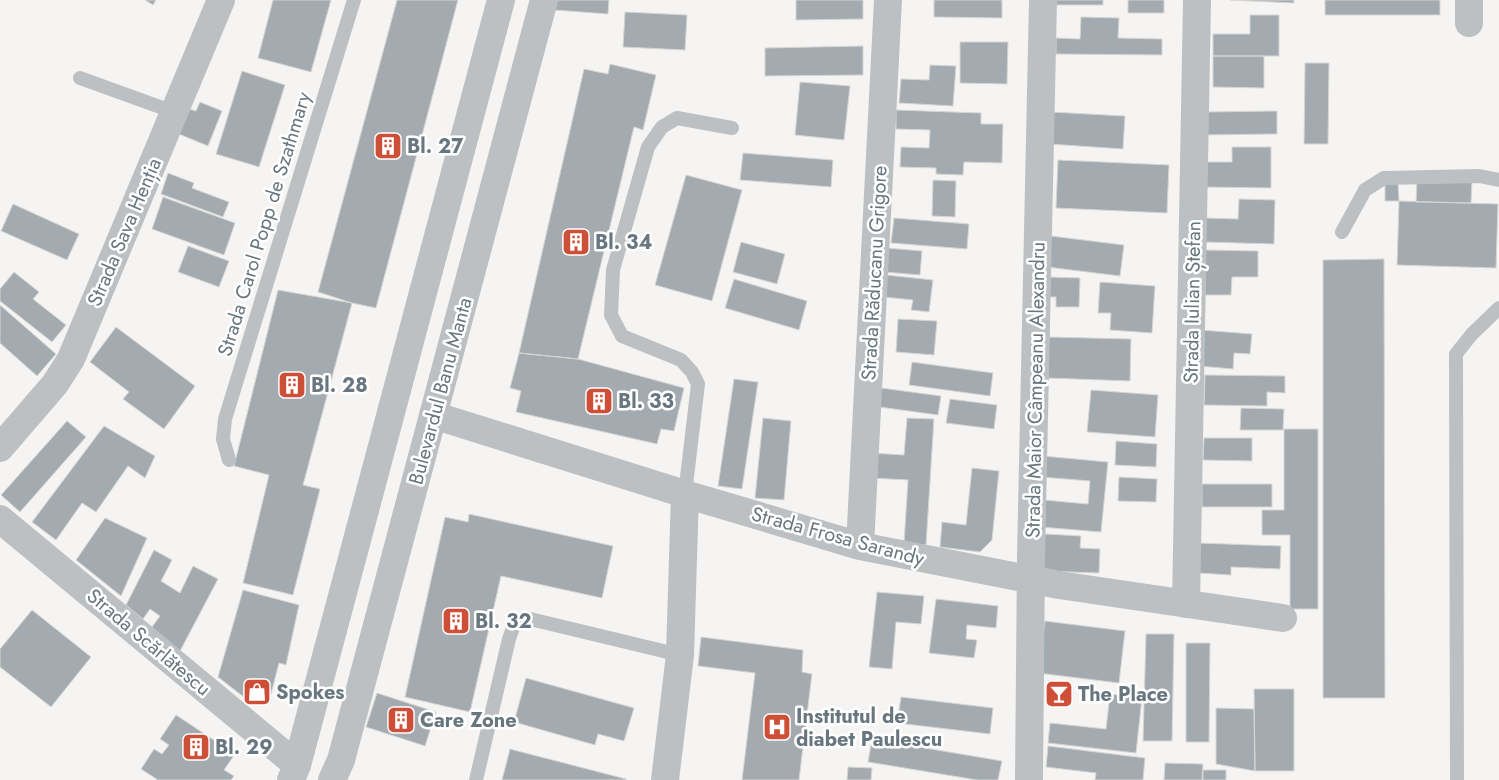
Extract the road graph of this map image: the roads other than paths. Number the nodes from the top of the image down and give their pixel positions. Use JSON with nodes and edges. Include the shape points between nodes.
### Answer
{"nodes":[{"id":1,"x":221,"y":0,"type":"edge"},
{"id":2,"x":354,"y":0,"type":"edge"},
{"id":3,"x":501,"y":0,"type":"edge"},
{"id":4,"x":544,"y":0,"type":"edge"},
{"id":5,"x":888,"y":0,"type":"edge"},
{"id":6,"x":1043,"y":0,"type":"edge"},
{"id":7,"x":1197,"y":0,"type":"edge"},
{"id":8,"x":80,"y":78,"type":"dead end"},
{"id":9,"x":174,"y":112,"type":"junction"},
{"id":10,"x":732,"y":128,"type":"dead end"},
{"id":11,"x":1499,"y":180,"type":"edge"},
{"id":12,"x":1342,"y":232,"type":"dead end"},
{"id":13,"x":1499,"y":308,"type":"edge"},
{"id":14,"x":433,"y":415,"type":"junction"},
{"id":15,"x":0,"y":448,"type":"edge"},
{"id":16,"x":229,"y":460,"type":"dead end"},
{"id":17,"x":685,"y":494,"type":"junction"},
{"id":18,"x":0,"y":519,"type":"edge"},
{"id":19,"x":860,"y":546,"type":"junction"},
{"id":20,"x":1031,"y":580,"type":"junction"},
{"id":21,"x":1186,"y":604,"type":"junction"},
{"id":22,"x":1283,"y":618,"type":"dead end"},
{"id":23,"x":680,"y":654,"type":"junction"},
{"id":24,"x":294,"y":772,"type":"edge"},
{"id":25,"x":332,"y":780,"type":"edge"},
{"id":26,"x":476,"y":780,"type":"edge"},
{"id":27,"x":665,"y":780,"type":"edge"},
{"id":28,"x":1028,"y":780,"type":"edge"},
{"id":29,"x":1457,"y":780,"type":"edge"}],
"edges":[{"from":1,"to":9,"type":"street","name":"Strada Sava Henția"},
{"from":2,"to":16,"type":"lane","name":"Strada Carol Popp de Szathmary","via":[[225,419],[223,439]]},
{"from":3,"to":24,"type":"street","name":"Bulevardul Banu Manta"},
{"from":4,"to":14,"type":"street","name":"Bulevardul Banu Manta"},
{"from":5,"to":19,"type":"street","name":"Strada Răducanu Grigore"},
{"from":6,"to":20,"type":"street","name":"Strada Maior Câmpeanu Alexandru"},
{"from":7,"to":21,"type":"street","name":"Strada Iulian Ștefan"},
{"from":8,"to":9,"type":"lane"},
{"from":9,"to":15,"type":"street","name":"Strada Sava Henția","via":[[72,359],[55,384]]},
{"from":10,"to":17,"type":"lane","via":[[677,118],[662,127],[648,148],[613,270],[611,315],[622,336],[681,360],[698,384]]},
{"from":11,"to":12,"type":"lane","via":[[1479,176],[1384,178],[1365,190]]},
{"from":13,"to":29,"type":"lane","via":[[1456,354]]},
{"from":14,"to":17,"type":"street","name":"Strada Frosa Sarandy"},
{"from":14,"to":25,"type":"street","name":"Bulevardul Banu Manta","via":[[341,760]]},
{"from":17,"to":19,"type":"street","name":"Strada Frosa Sarandy"},
{"from":17,"to":23,"type":"street"},
{"from":18,"to":24,"type":"street","name":"Strada Scărlătescu"},
{"from":19,"to":20,"type":"street","name":"Strada Frosa Sarandy"},
{"from":20,"to":21,"type":"street","name":"Strada Frosa Sarandy"},
{"from":20,"to":28,"type":"street","name":"Strada Maior Câmpeanu Alexandru"},
{"from":21,"to":22,"type":"street","name":"Strada Frosa Sarandy"},
{"from":23,"to":26,"type":"lane","via":[[526,618],[514,625]]},
{"from":23,"to":27,"type":"street"}]}
